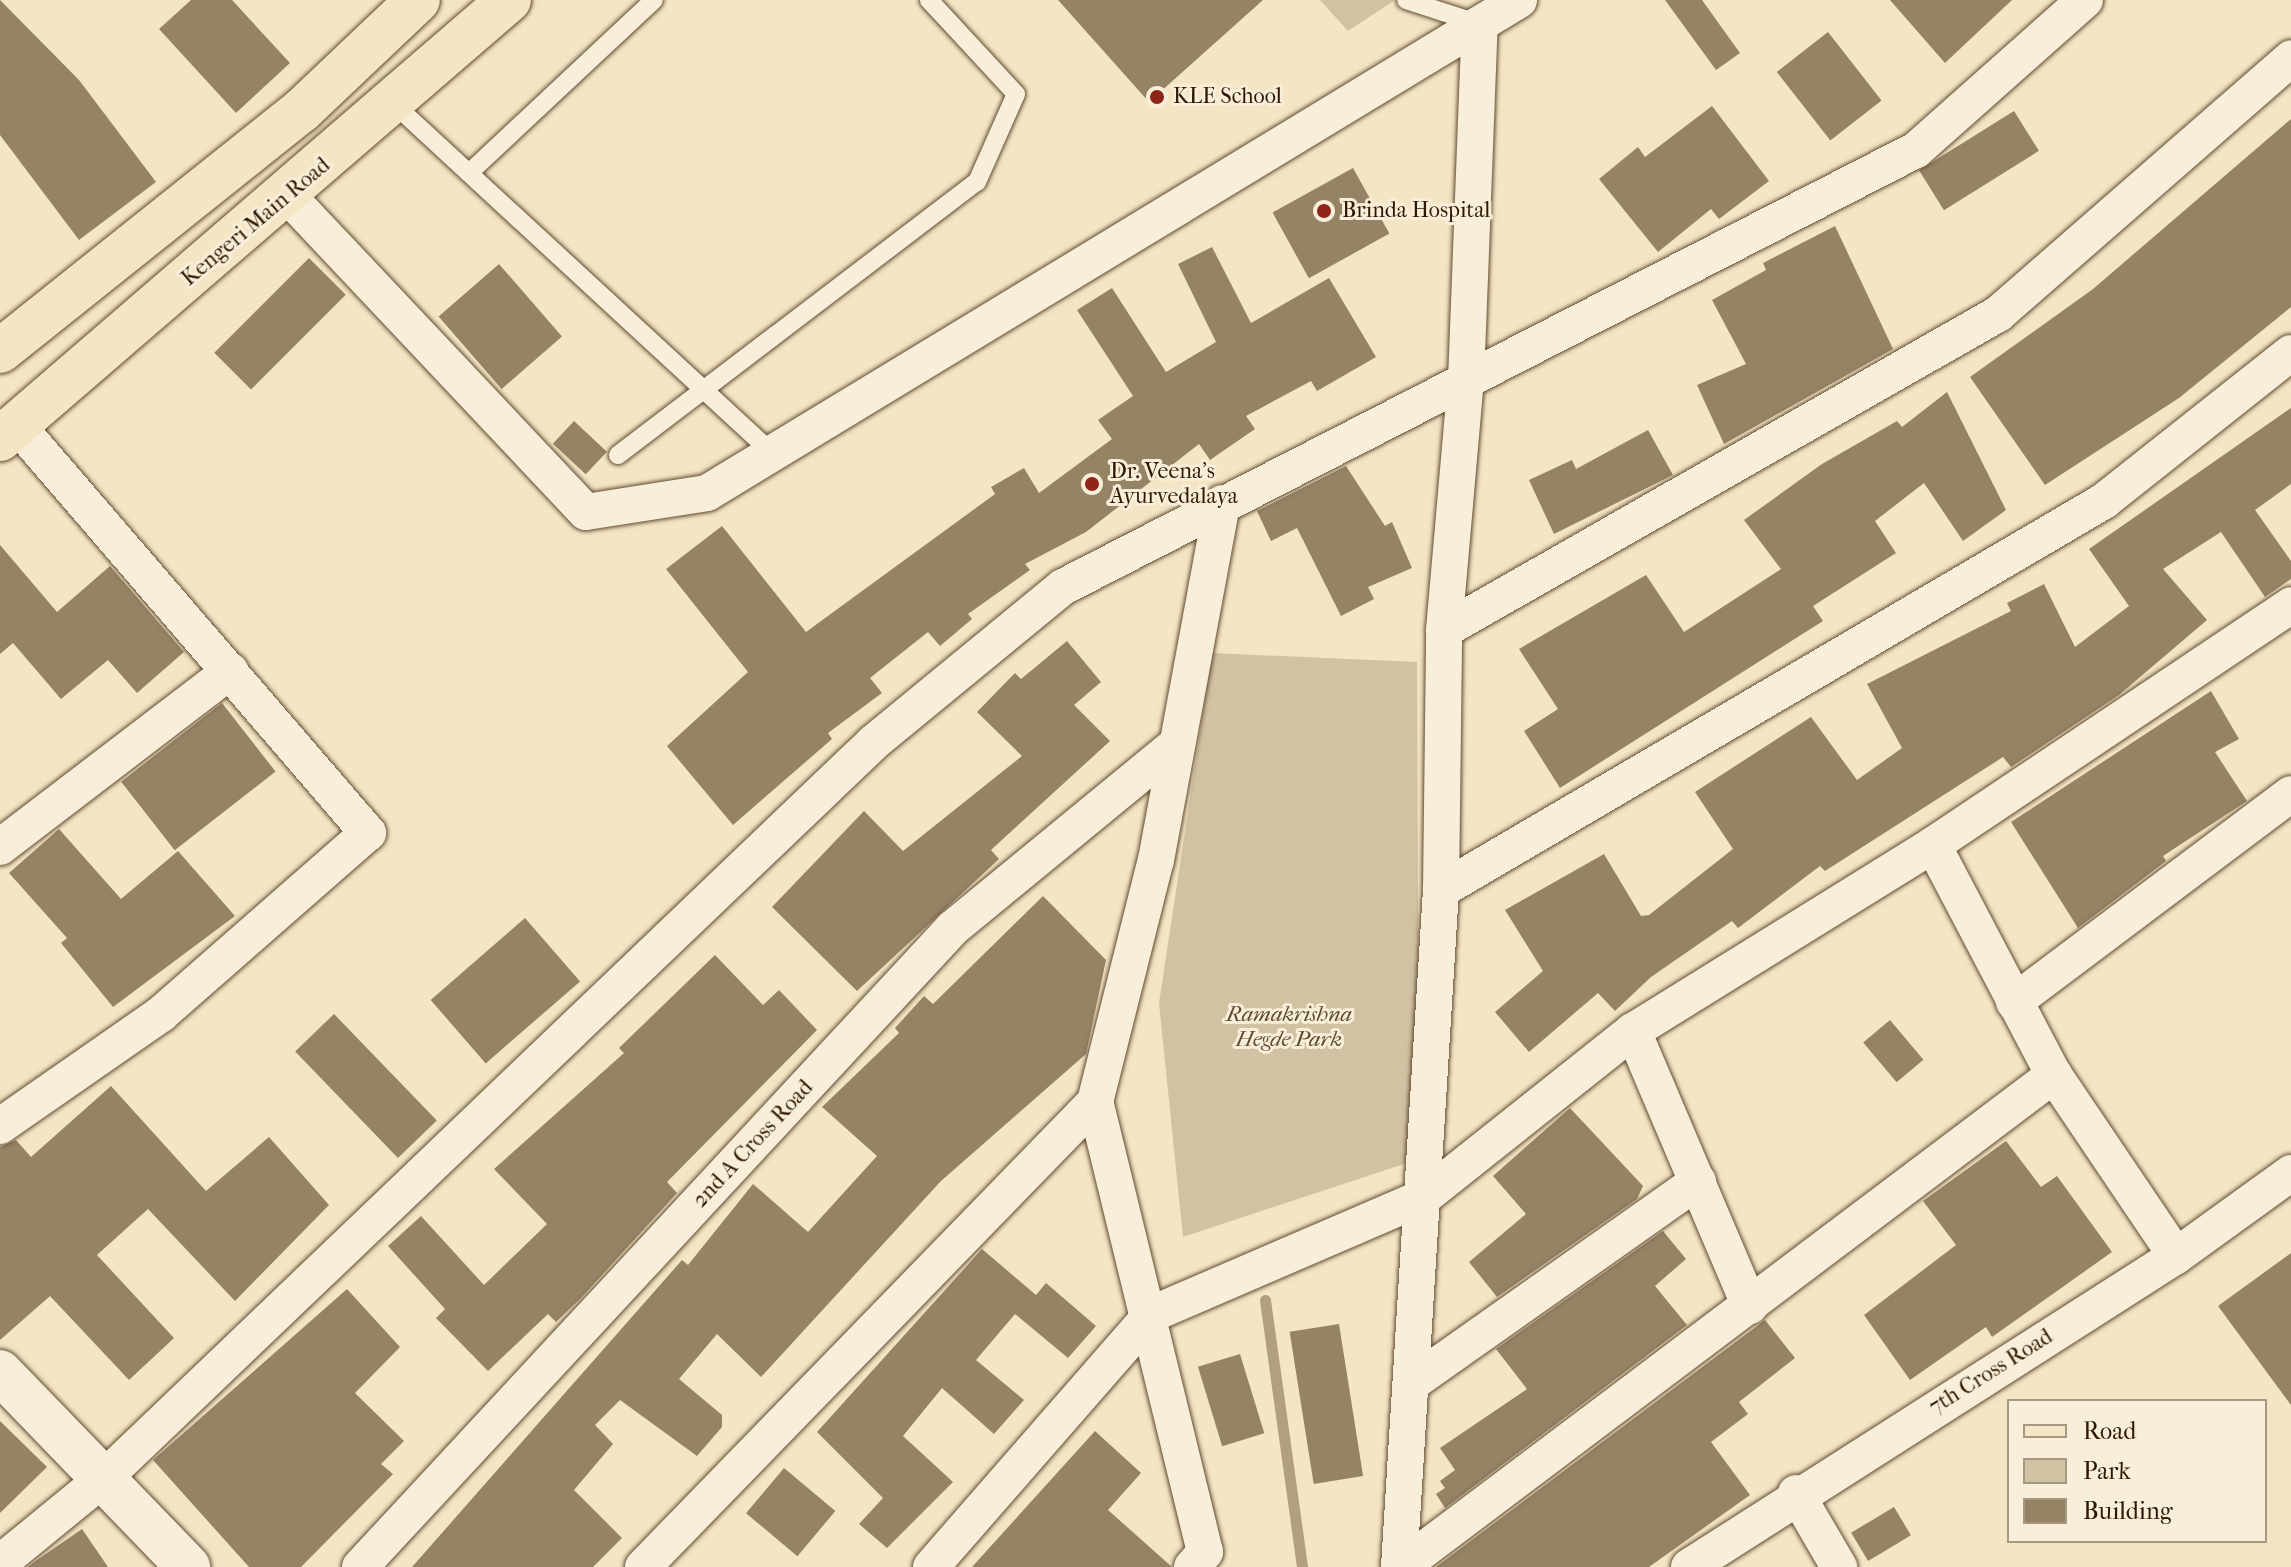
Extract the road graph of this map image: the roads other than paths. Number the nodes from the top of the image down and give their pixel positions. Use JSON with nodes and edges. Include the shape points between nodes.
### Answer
{"nodes":[{"id":1,"x":418,"y":0,"type":"edge"},
{"id":2,"x":509,"y":0,"type":"edge"},
{"id":3,"x":654,"y":0,"type":"edge"},
{"id":4,"x":929,"y":0,"type":"edge"},
{"id":5,"x":1406,"y":0,"type":"edge"},
{"id":6,"x":1519,"y":0,"type":"edge"},
{"id":7,"x":2085,"y":0,"type":"edge"},
{"id":8,"x":1480,"y":24,"type":"junction"},
{"id":9,"x":2291,"y":58,"type":"edge"},
{"id":10,"x":393,"y":103,"type":"junction"},
{"id":11,"x":469,"y":173,"type":"junction"},
{"id":12,"x":288,"y":196,"type":"junction"},
{"id":13,"x":0,"y":351,"type":"edge"},
{"id":14,"x":2291,"y":353,"type":"edge"},
{"id":15,"x":1466,"y":381,"type":"junction"},
{"id":16,"x":704,"y":390,"type":"junction"},
{"id":17,"x":8,"y":432,"type":"edge"},
{"id":18,"x":770,"y":451,"type":"junction"},
{"id":19,"x":618,"y":455,"type":"dead end"},
{"id":20,"x":1222,"y":503,"type":"junction"},
{"id":21,"x":2291,"y":605,"type":"edge"},
{"id":22,"x":1444,"y":630,"type":"junction"},
{"id":23,"x":230,"y":671,"type":"junction"},
{"id":24,"x":1172,"y":748,"type":"junction"},
{"id":25,"x":2291,"y":794,"type":"edge"},
{"id":26,"x":1933,"y":845,"type":"junction"},
{"id":27,"x":0,"y":847,"type":"edge"},
{"id":28,"x":1441,"y":890,"type":"junction"},
{"id":29,"x":2014,"y":1002,"type":"junction"},
{"id":30,"x":1633,"y":1031,"type":"junction"},
{"id":31,"x":2054,"y":1075,"type":"junction"},
{"id":32,"x":1095,"y":1102,"type":"junction"},
{"id":33,"x":0,"y":1126,"type":"edge"},
{"id":34,"x":2291,"y":1173,"type":"edge"},
{"id":35,"x":1698,"y":1181,"type":"junction"},
{"id":36,"x":1424,"y":1197,"type":"junction"},
{"id":37,"x":2176,"y":1256,"type":"junction"},
{"id":38,"x":1750,"y":1306,"type":"junction"},
{"id":39,"x":1152,"y":1314,"type":"junction"},
{"id":40,"x":0,"y":1372,"type":"edge"},
{"id":41,"x":1412,"y":1383,"type":"junction"},
{"id":42,"x":104,"y":1478,"type":"junction"},
{"id":43,"x":1796,"y":1493,"type":"junction"},
{"id":44,"x":0,"y":1563,"type":"edge"},
{"id":45,"x":188,"y":1567,"type":"edge"},
{"id":46,"x":360,"y":1567,"type":"edge"},
{"id":47,"x":643,"y":1567,"type":"edge"},
{"id":48,"x":931,"y":1567,"type":"edge"},
{"id":49,"x":1192,"y":1567,"type":"edge"},
{"id":50,"x":1400,"y":1567,"type":"edge"},
{"id":51,"x":1689,"y":1567,"type":"edge"},
{"id":52,"x":1839,"y":1567,"type":"edge"}],
"edges":[{"from":1,"to":13,"type":"main road","via":[[301,111]]},
{"from":2,"to":10,"type":"main road","name":"Kengeri Main Road"},
{"from":3,"to":11,"type":"lane"},
{"from":4,"to":16,"type":"lane","via":[[1016,94],[977,182]]},
{"from":5,"to":8,"type":"lane"},
{"from":6,"to":8,"type":"street"},
{"from":7,"to":15,"type":"street","via":[[1916,150]]},
{"from":8,"to":15,"type":"street"},
{"from":8,"to":18,"type":"street"},
{"from":9,"to":22,"type":"street","via":[[1998,314]]},
{"from":10,"to":11,"type":"lane"},
{"from":10,"to":12,"type":"main road","name":"Kengeri Main Road"},
{"from":11,"to":16,"type":"lane"},
{"from":12,"to":17,"type":"main road","name":"Kengeri Main Road"},
{"from":12,"to":18,"type":"street","via":[[586,512],[707,493]]},
{"from":14,"to":28,"type":"street","via":[[2104,501]]},
{"from":15,"to":20,"type":"street"},
{"from":15,"to":22,"type":"street"},
{"from":16,"to":18,"type":"lane"},
{"from":16,"to":19,"type":"lane"},
{"from":17,"to":23,"type":"street"},
{"from":20,"to":24,"type":"street"},
{"from":20,"to":42,"type":"street","via":[[1063,587],[873,743]]},
{"from":21,"to":26,"type":"street"},
{"from":22,"to":28,"type":"street"},
{"from":23,"to":27,"type":"street"},
{"from":23,"to":33,"type":"street","via":[[368,833],[161,1014]]},
{"from":24,"to":32,"type":"street","via":[[1156,860]]},
{"from":24,"to":46,"type":"street","name":"2nd A Cross Road","via":[[953,928]]},
{"from":25,"to":29,"type":"street"},
{"from":26,"to":29,"type":"street"},
{"from":26,"to":30,"type":"street"},
{"from":28,"to":36,"type":"street"},
{"from":29,"to":31,"type":"street"},
{"from":30,"to":35,"type":"street"},
{"from":30,"to":36,"type":"street"},
{"from":31,"to":37,"type":"street"},
{"from":31,"to":38,"type":"street"},
{"from":32,"to":39,"type":"street"},
{"from":32,"to":47,"type":"street"},
{"from":34,"to":37,"type":"street","name":"7th Cross Road"},
{"from":35,"to":38,"type":"street"},
{"from":35,"to":41,"type":"street"},
{"from":36,"to":39,"type":"street"},
{"from":36,"to":41,"type":"street"},
{"from":37,"to":43,"type":"street","name":"7th Cross Road"},
{"from":38,"to":50,"type":"street"},
{"from":39,"to":48,"type":"street"},
{"from":39,"to":49,"type":"street","via":[[1205,1552]]},
{"from":40,"to":42,"type":"street"},
{"from":41,"to":50,"type":"street"},
{"from":42,"to":44,"type":"street"},
{"from":42,"to":45,"type":"street"},
{"from":43,"to":51,"type":"street","name":"7th Cross Road"},
{"from":43,"to":52,"type":"street"}]}
